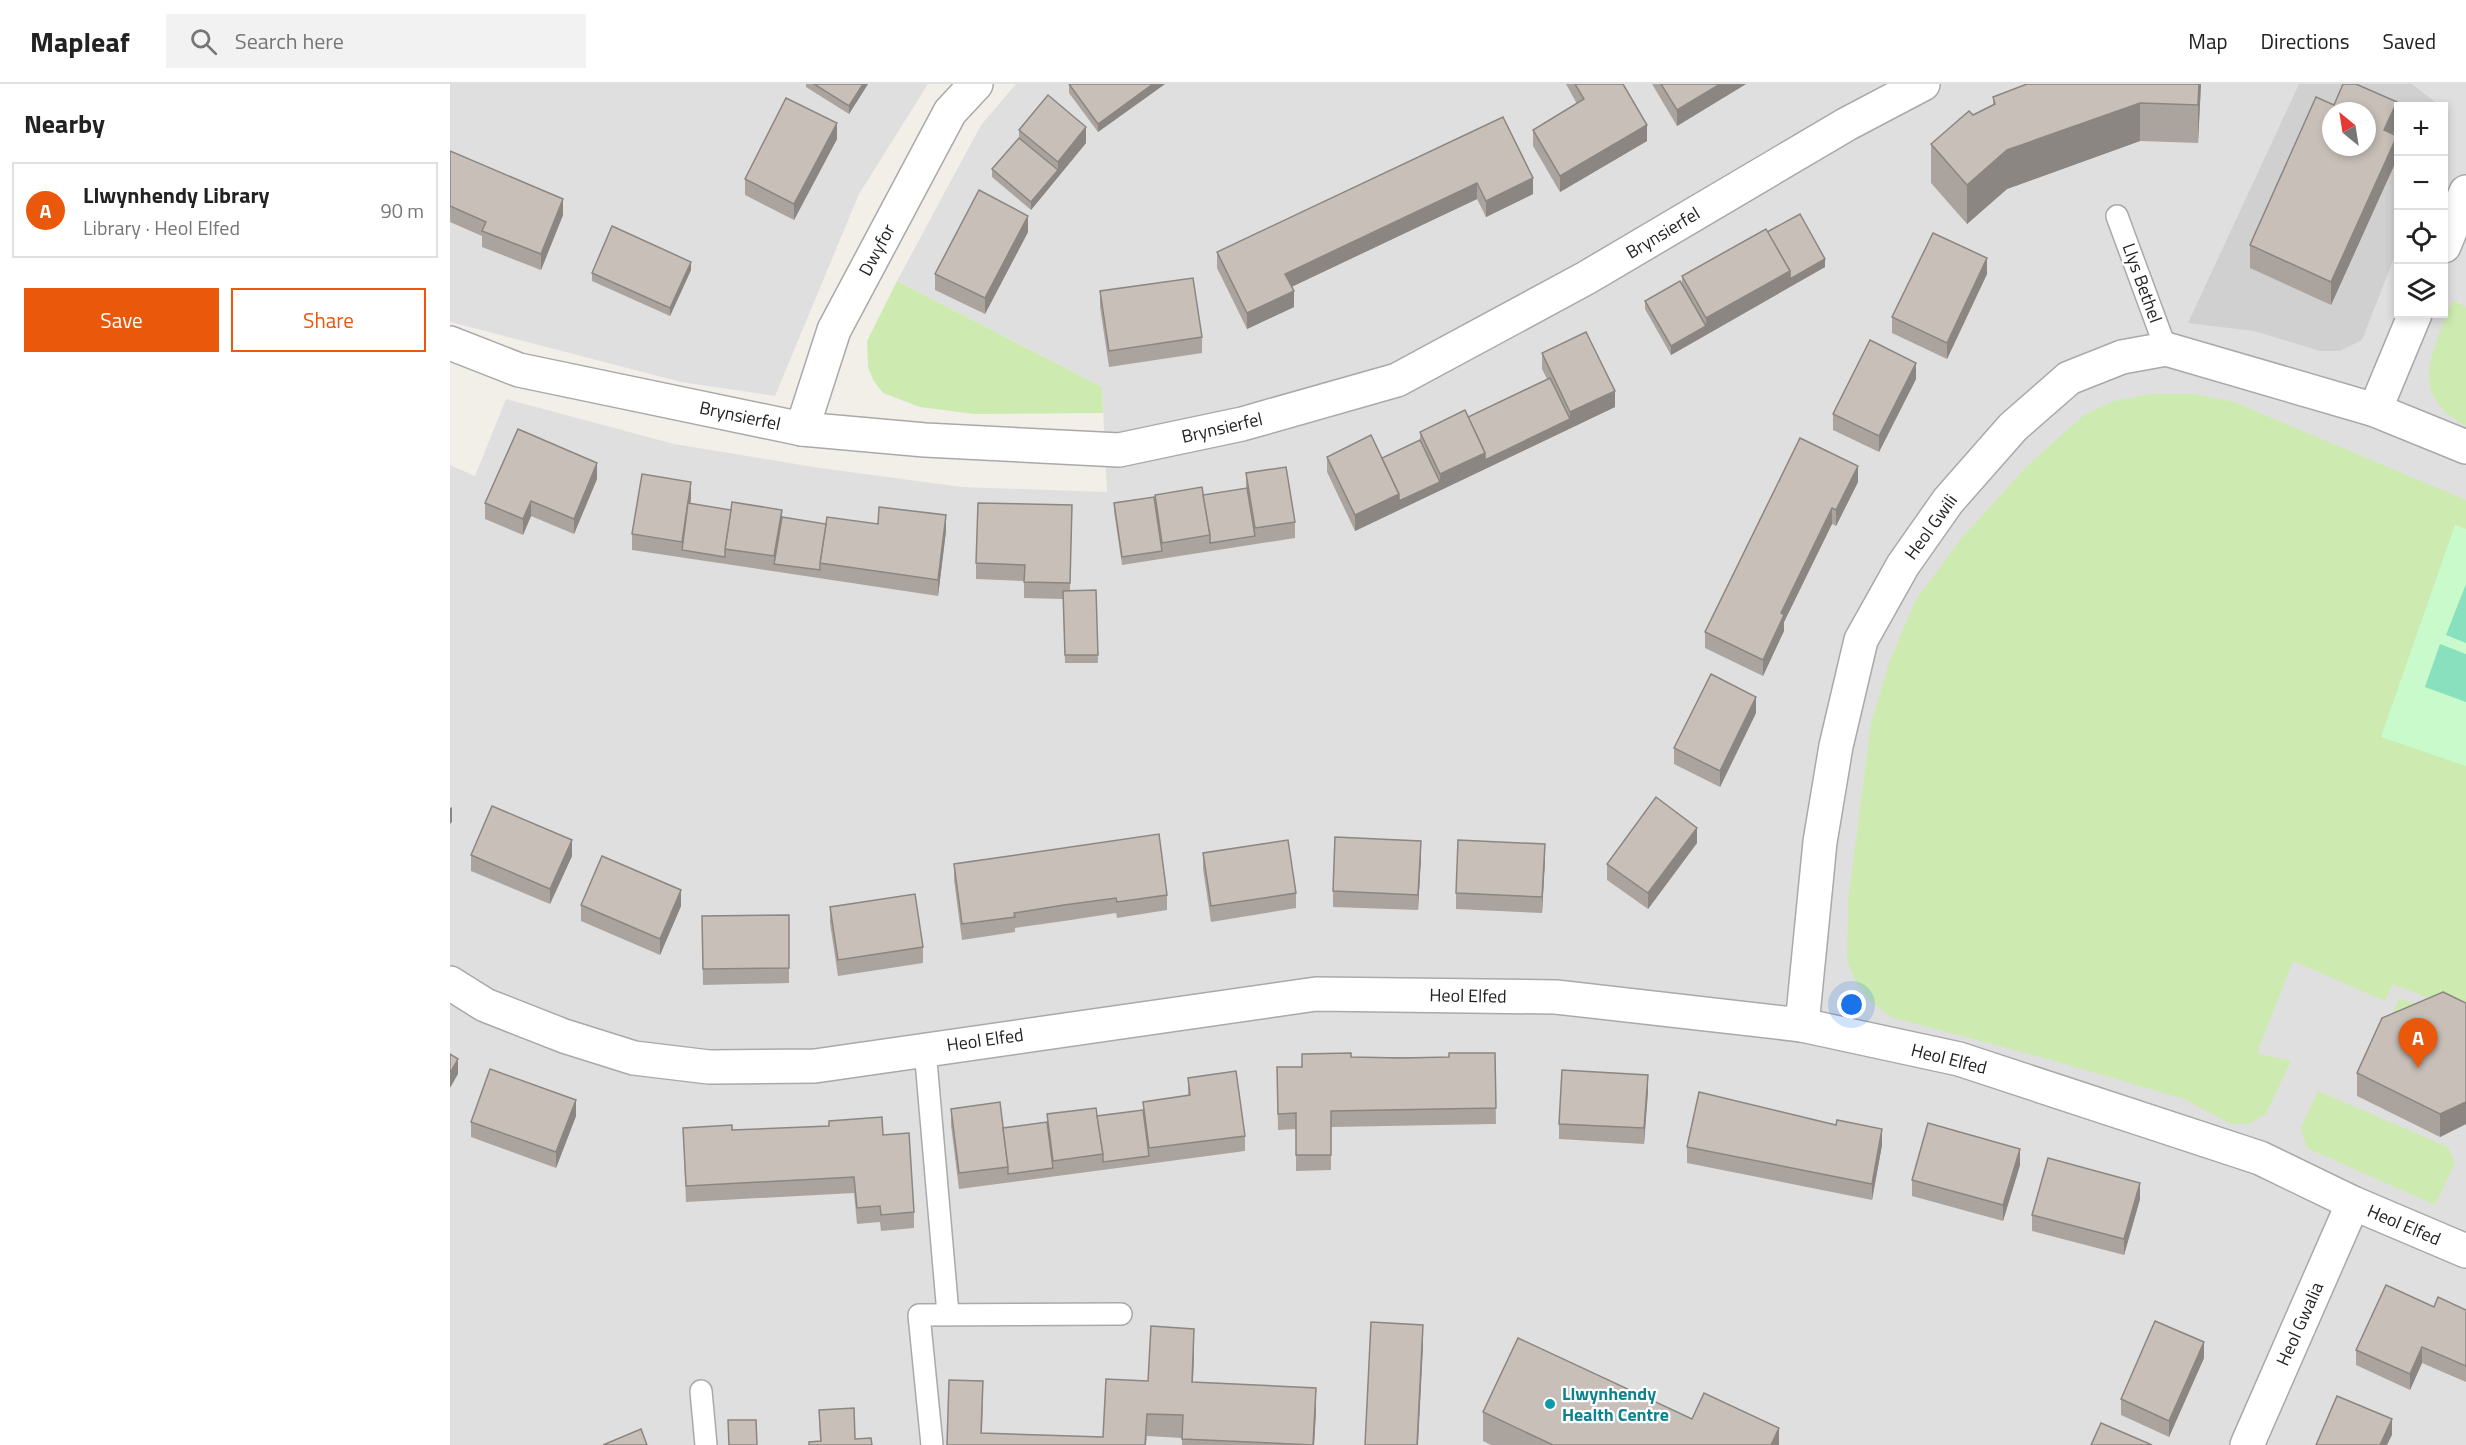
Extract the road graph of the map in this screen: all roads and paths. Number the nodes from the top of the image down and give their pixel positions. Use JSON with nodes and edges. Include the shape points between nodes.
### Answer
{"nodes":[{"id":1,"x":976,"y":84,"type":"edge"},
{"id":2,"x":1923,"y":84,"type":"edge"},
{"id":3,"x":2466,"y":192,"type":"edge"},
{"id":4,"x":2117,"y":216,"type":"dead end"},
{"id":5,"x":2448,"y":236,"type":"edge"},
{"id":6,"x":2413,"y":318,"type":"edge"},
{"id":7,"x":450,"y":343,"type":"edge"},
{"id":8,"x":2166,"y":349,"type":"junction"},
{"id":9,"x":2375,"y":410,"type":"junction"},
{"id":10,"x":802,"y":429,"type":"junction"},
{"id":11,"x":2466,"y":447,"type":"edge"},
{"id":12,"x":450,"y":984,"type":"edge"},
{"id":13,"x":1802,"y":1025,"type":"junction"},
{"id":14,"x":925,"y":1049,"type":"junction"},
{"id":15,"x":2353,"y":1203,"type":"junction"},
{"id":16,"x":2466,"y":1251,"type":"edge"},
{"id":17,"x":948,"y":1314,"type":"junction"},
{"id":18,"x":1121,"y":1314,"type":"dead end"},
{"id":19,"x":701,"y":1390,"type":"dead end"},
{"id":20,"x":706,"y":1445,"type":"edge"},
{"id":21,"x":932,"y":1445,"type":"edge"},
{"id":22,"x":2247,"y":1445,"type":"edge"}],
"edges":[{"from":1,"to":10,"type":"street","name":"Dwyfor","via":[[950,112],[834,330]]},
{"from":2,"to":10,"type":"street","name":"Brynsierfel","via":[[1847,124],[1586,278],[1397,380],[1242,424],[1119,450],[936,441]]},
{"from":3,"to":5,"type":"street"},
{"from":4,"to":8,"type":"lane","name":"Llys Bethel"},
{"from":6,"to":9,"type":"street"},
{"from":7,"to":10,"type":"street","name":"Brynsierfel","via":[[519,370]]},
{"from":8,"to":9,"type":"street","name":"Heol Gwili"},
{"from":8,"to":13,"type":"street","name":"Heol Gwili","via":[[2122,357],[2069,378],[2013,427],[1948,501],[1903,565],[1861,640],[1836,746],[1820,842]]},
{"from":9,"to":11,"type":"street","name":"Heol Gwili"},
{"from":12,"to":14,"type":"street","name":"Heol Elfed","via":[[485,1005],[634,1058],[709,1066],[815,1066]]},
{"from":13,"to":14,"type":"street","name":"Heol Elfed","via":[[1556,997],[1316,994]]},
{"from":13,"to":15,"type":"street","name":"Heol Elfed","via":[[1971,1063],[2260,1158]]},
{"from":14,"to":17,"type":"lane"},
{"from":15,"to":16,"type":"street","name":"Heol Elfed"},
{"from":15,"to":22,"type":"street","name":"Heol Gwalia"},
{"from":17,"to":18,"type":"lane"},
{"from":17,"to":21,"type":"lane","via":[[919,1315]]},
{"from":19,"to":20,"type":"lane"}]}
